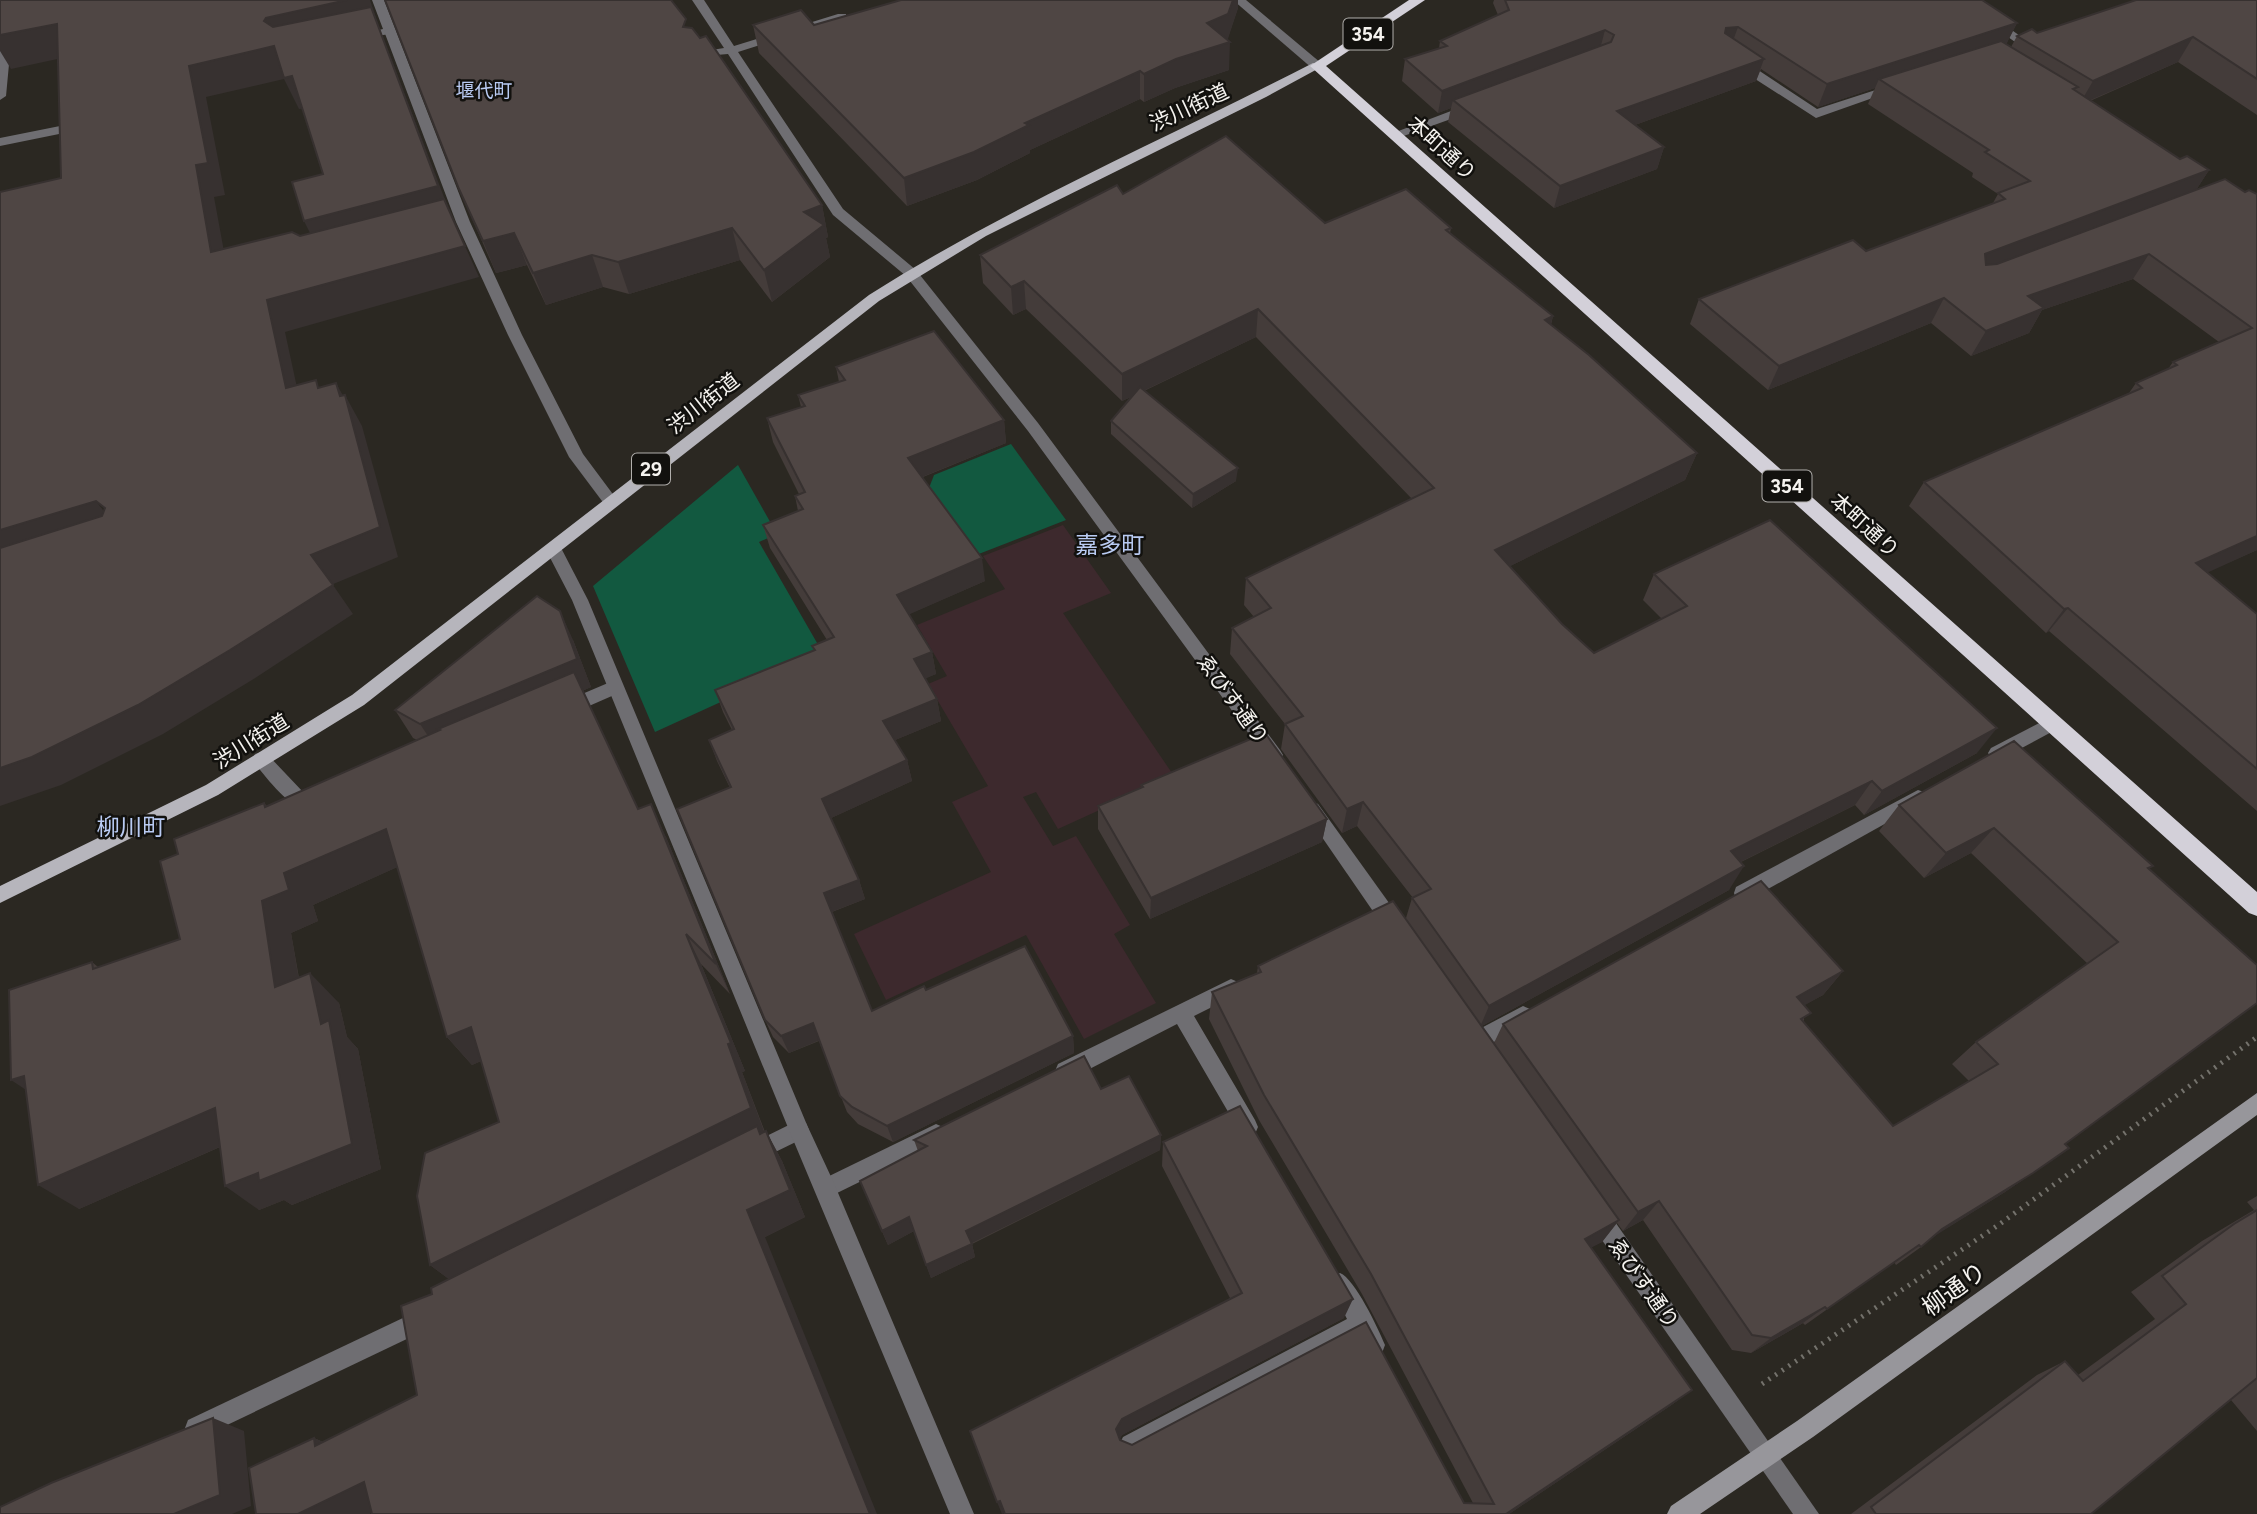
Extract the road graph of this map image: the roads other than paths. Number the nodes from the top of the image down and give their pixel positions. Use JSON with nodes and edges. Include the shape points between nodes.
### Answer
{"nodes":[{"id":1,"x":9,"y":0,"type":"edge"},
{"id":2,"x":378,"y":0,"type":"edge"},
{"id":3,"x":698,"y":0,"type":"edge"},
{"id":4,"x":1238,"y":0,"type":"edge"},
{"id":5,"x":1418,"y":0,"type":"edge"},
{"id":6,"x":1961,"y":0,"type":"edge"},
{"id":7,"x":842,"y":16,"type":"edge"},
{"id":8,"x":20,"y":24,"type":"edge"},
{"id":9,"x":7,"y":27,"type":"junction"},
{"id":10,"x":390,"y":31,"type":"junction"},
{"id":11,"x":352,"y":39,"type":"edge"},
{"id":12,"x":732,"y":50,"type":"junction"},
{"id":13,"x":1725,"y":53,"type":"edge"},
{"id":14,"x":2002,"y":54,"type":"edge"},
{"id":15,"x":697,"y":55,"type":"edge"},
{"id":16,"x":1317,"y":66,"type":"junction"},
{"id":17,"x":1905,"y":85,"type":"edge"},
{"id":18,"x":0,"y":96,"type":"edge"},
{"id":19,"x":1488,"y":101,"type":"edge"},
{"id":20,"x":60,"y":130,"type":"edge"},
{"id":21,"x":1394,"y":135,"type":"junction"},
{"id":22,"x":0,"y":142,"type":"edge"},
{"id":23,"x":911,"y":273,"type":"junction"},
{"id":24,"x":610,"y":501,"type":"junction"},
{"id":25,"x":553,"y":548,"type":"junction"},
{"id":26,"x":615,"y":687,"type":"junction"},
{"id":27,"x":553,"y":713,"type":"edge"},
{"id":28,"x":2053,"y":723,"type":"junction"},
{"id":29,"x":261,"y":759,"type":"junction"},
{"id":30,"x":1978,"y":764,"type":"edge"},
{"id":31,"x":1282,"y":766,"type":"edge"},
{"id":32,"x":1298,"y":788,"type":"edge"},
{"id":33,"x":1929,"y":791,"type":"edge"},
{"id":34,"x":335,"y":797,"type":"edge"},
{"id":35,"x":0,"y":895,"type":"edge"},
{"id":36,"x":1723,"y":905,"type":"edge"},
{"id":37,"x":2257,"y":906,"type":"edge"},
{"id":38,"x":1406,"y":942,"type":"edge"},
{"id":39,"x":1253,"y":977,"type":"edge"},
{"id":40,"x":1534,"y":1009,"type":"edge"},
{"id":41,"x":1181,"y":1012,"type":"junction"},
{"id":42,"x":1476,"y":1042,"type":"edge"},
{"id":43,"x":1046,"y":1080,"type":"edge"},
{"id":44,"x":2257,"y":1103,"type":"edge"},
{"id":45,"x":961,"y":1122,"type":"edge"},
{"id":46,"x":799,"y":1130,"type":"junction"},
{"id":47,"x":1256,"y":1140,"type":"edge"},
{"id":48,"x":730,"y":1165,"type":"edge"},
{"id":49,"x":827,"y":1188,"type":"junction"},
{"id":50,"x":1586,"y":1200,"type":"edge"},
{"id":51,"x":1331,"y":1268,"type":"edge"},
{"id":52,"x":447,"y":1308,"type":"edge"},
{"id":53,"x":1363,"y":1323,"type":"junction"},
{"id":54,"x":1382,"y":1359,"type":"edge"},
{"id":55,"x":174,"y":1438,"type":"edge"},
{"id":56,"x":1130,"y":1445,"type":"edge"},
{"id":57,"x":1765,"y":1456,"type":"junction"},
{"id":58,"x":962,"y":1514,"type":"edge"},
{"id":59,"x":1679,"y":1514,"type":"edge"},
{"id":60,"x":1807,"y":1514,"type":"edge"}],
"edges":[{"from":1,"to":9,"type":"street"},
{"from":2,"to":10,"type":"street"},
{"from":3,"to":12,"type":"street","name":"ゑびす通り"},
{"from":4,"to":16,"type":"street"},
{"from":5,"to":16,"type":"highway","name":"渋川街道","number":"354"},
{"from":6,"to":14,"type":"street","via":[[2027,45]]},
{"from":7,"to":12,"type":"street"},
{"from":8,"to":9,"type":"street"},
{"from":9,"to":18,"type":"street"},
{"from":10,"to":11,"type":"street"},
{"from":10,"to":24,"type":"street","via":[[456,224],[577,457]]},
{"from":12,"to":15,"type":"street"},
{"from":12,"to":23,"type":"street","name":"ゑびす通り","via":[[838,212]]},
{"from":13,"to":17,"type":"street","via":[[1816,114]]},
{"from":16,"to":21,"type":"highway","name":"本町通り","number":"354"},
{"from":16,"to":23,"type":"main road","name":"渋川街道","number":"29","via":[[1072,186]]},
{"from":19,"to":21,"type":"street"},
{"from":20,"to":22,"type":"street"},
{"from":21,"to":28,"type":"highway","name":"本町通り","number":"354"},
{"from":23,"to":24,"type":"main road","name":"渋川街道","number":"29"},
{"from":23,"to":31,"type":"street","name":"ゑびす通り","via":[[1033,427]]},
{"from":24,"to":25,"type":"main road","name":"渋川街道","number":"29"},
{"from":25,"to":26,"type":"street"},
{"from":25,"to":29,"type":"main road","name":"渋川街道","number":"29","via":[[358,700]]},
{"from":26,"to":27,"type":"street"},
{"from":26,"to":46,"type":"street"},
{"from":28,"to":30,"type":"street"},
{"from":28,"to":37,"type":"highway","name":"本町通り","number":"354"},
{"from":29,"to":34,"type":"street","via":[[299,799],[307,803]]},
{"from":29,"to":35,"type":"main road","name":"渋川街道","number":"29","via":[[212,790]]},
{"from":32,"to":38,"type":"street"},
{"from":33,"to":36,"type":"street"},
{"from":39,"to":41,"type":"street"},
{"from":40,"to":42,"type":"street"},
{"from":41,"to":43,"type":"street"},
{"from":41,"to":47,"type":"street"},
{"from":44,"to":57,"type":"street","name":"柳通り"},
{"from":45,"to":49,"type":"street"},
{"from":46,"to":48,"type":"street"},
{"from":46,"to":49,"type":"street"},
{"from":49,"to":58,"type":"street"},
{"from":50,"to":57,"type":"street","name":"ゑびす通り"},
{"from":51,"to":53,"type":"street"},
{"from":52,"to":55,"type":"street"},
{"from":53,"to":54,"type":"street"},
{"from":53,"to":56,"type":"street"},
{"from":57,"to":59,"type":"street","name":"柳通り"},
{"from":57,"to":60,"type":"street","name":"ゑびす通り"}]}
